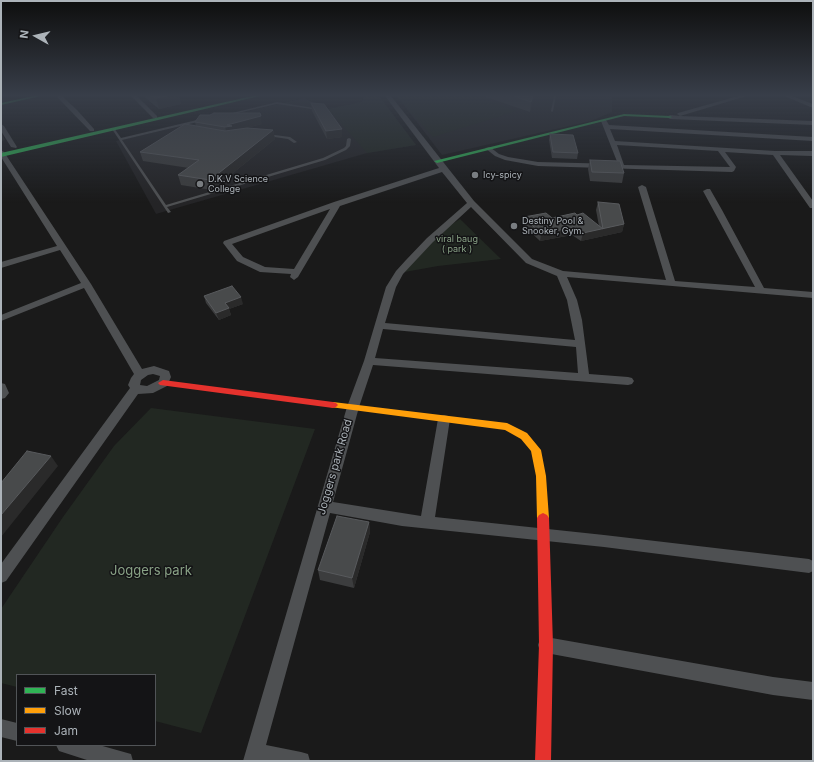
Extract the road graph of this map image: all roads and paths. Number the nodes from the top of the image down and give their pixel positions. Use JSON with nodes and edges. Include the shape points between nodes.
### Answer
{"nodes":[{"id":1,"x":4,"y":132,"type":"edge"},
{"id":2,"x":85,"y":132,"type":"edge"},
{"id":3,"x":101,"y":132,"type":"edge"},
{"id":4,"x":115,"y":132,"type":"edge"},
{"id":5,"x":152,"y":132,"type":"edge"},
{"id":6,"x":415,"y":132,"type":"edge"},
{"id":7,"x":565,"y":132,"type":"edge"},
{"id":8,"x":608,"y":132,"type":"edge"},
{"id":9,"x":713,"y":132,"type":"edge"},
{"id":10,"x":265,"y":135,"type":"edge"},
{"id":11,"x":120,"y":139,"type":"junction"},
{"id":12,"x":349,"y":139,"type":"dead end"},
{"id":13,"x":806,"y":139,"type":"junction"},
{"id":14,"x":813,"y":139,"type":"edge"},
{"id":15,"x":295,"y":142,"type":"dead end"},
{"id":16,"x":613,"y":143,"type":"junction"},
{"id":17,"x":14,"y":147,"type":"junction"},
{"id":18,"x":488,"y":148,"type":"junction"},
{"id":19,"x":720,"y":150,"type":"junction"},
{"id":20,"x":813,"y":152,"type":"edge"},
{"id":21,"x":1,"y":153,"type":"edge"},
{"id":22,"x":774,"y":153,"type":"junction"},
{"id":23,"x":437,"y":161,"type":"junction"},
{"id":24,"x":622,"y":167,"type":"junction"},
{"id":25,"x":444,"y":169,"type":"junction"},
{"id":26,"x":642,"y":187,"type":"dead end"},
{"id":27,"x":707,"y":191,"type":"dead end"},
{"id":28,"x":471,"y":203,"type":"junction"},
{"id":29,"x":337,"y":204,"type":"junction"},
{"id":30,"x":166,"y":206,"type":"junction"},
{"id":31,"x":813,"y":206,"type":"edge"},
{"id":32,"x":169,"y":212,"type":"dead end"},
{"id":33,"x":61,"y":246,"type":"junction"},
{"id":34,"x":1,"y":265,"type":"edge"},
{"id":35,"x":561,"y":274,"type":"junction"},
{"id":36,"x":671,"y":283,"type":"junction"},
{"id":37,"x":86,"y":284,"type":"junction"},
{"id":38,"x":761,"y":291,"type":"junction"},
{"id":39,"x":813,"y":295,"type":"edge"},
{"id":40,"x":1,"y":318,"type":"edge"},
{"id":41,"x":380,"y":326,"type":"junction"},
{"id":42,"x":582,"y":344,"type":"junction"},
{"id":43,"x":369,"y":360,"type":"junction"},
{"id":44,"x":140,"y":374,"type":"junction"},
{"id":45,"x":584,"y":377,"type":"junction"},
{"id":46,"x":628,"y":381,"type":"dead end"},
{"id":47,"x":163,"y":383,"type":"junction"},
{"id":48,"x":1,"y":387,"type":"edge"},
{"id":49,"x":136,"y":388,"type":"junction"},
{"id":50,"x":1,"y":395,"type":"edge"},
{"id":51,"x":353,"y":407,"type":"junction"},
{"id":52,"x":444,"y":419,"type":"junction"},
{"id":53,"x":324,"y":506,"type":"junction"},
{"id":54,"x":427,"y":522,"type":"junction"},
{"id":55,"x":544,"y":535,"type":"junction"},
{"id":56,"x":809,"y":566,"type":"dead end"},
{"id":57,"x":1,"y":576,"type":"edge"},
{"id":58,"x":546,"y":645,"type":"junction"},
{"id":59,"x":813,"y":691,"type":"edge"},
{"id":60,"x":1,"y":728,"type":"edge"},
{"id":61,"x":16,"y":732,"type":"edge"},
{"id":62,"x":69,"y":746,"type":"edge"},
{"id":63,"x":253,"y":756,"type":"edge"},
{"id":64,"x":124,"y":761,"type":"edge"},
{"id":65,"x":301,"y":761,"type":"edge"},
{"id":66,"x":543,"y":761,"type":"edge"}],
"edges":[{"from":1,"to":17,"type":"street"},
{"from":2,"to":17,"type":"street"},
{"from":3,"to":21,"type":"street"},
{"from":4,"to":11,"type":"lane"},
{"from":5,"to":11,"type":"lane"},
{"from":6,"to":23,"type":"street"},
{"from":7,"to":18,"type":"street"},
{"from":8,"to":16,"type":"street"},
{"from":9,"to":13,"type":"street"},
{"from":10,"to":15,"type":"lane","via":[[289,138]]},
{"from":11,"to":30,"type":"lane"},
{"from":12,"to":30,"type":"lane","via":[[345,149],[324,159]]},
{"from":13,"to":14,"type":"street"},
{"from":13,"to":20,"type":"street"},
{"from":16,"to":19,"type":"street"},
{"from":16,"to":24,"type":"street"},
{"from":17,"to":21,"type":"street"},
{"from":18,"to":23,"type":"street"},
{"from":18,"to":24,"type":"street","via":[[497,155],[521,162]]},
{"from":19,"to":22,"type":"street"},
{"from":19,"to":24,"type":"street","via":[[733,167],[732,170]]},
{"from":20,"to":22,"type":"street"},
{"from":21,"to":33,"type":"street"},
{"from":22,"to":31,"type":"street"},
{"from":23,"to":25,"type":"street"},
{"from":25,"to":28,"type":"street"},
{"from":25,"to":29,"type":"street"},
{"from":26,"to":36,"type":"street"},
{"from":27,"to":38,"type":"street"},
{"from":28,"to":35,"type":"street","via":[[529,261]]},
{"from":28,"to":41,"type":"street","name":"Joggers park Road","via":[[430,240],[399,273]]},
{"from":29,"to":29,"type":"street","via":[[296,274],[263,270],[240,259],[227,243]]},
{"from":30,"to":32,"type":"lane"},
{"from":33,"to":34,"type":"street"},
{"from":33,"to":37,"type":"street"},
{"from":35,"to":36,"type":"street"},
{"from":35,"to":42,"type":"street","via":[[572,300]]},
{"from":36,"to":38,"type":"street"},
{"from":37,"to":40,"type":"street"},
{"from":37,"to":44,"type":"street"},
{"from":38,"to":39,"type":"street"},
{"from":41,"to":42,"type":"street"},
{"from":41,"to":43,"type":"street","name":"Joggers park Road"},
{"from":42,"to":45,"type":"street"},
{"from":43,"to":45,"type":"street"},
{"from":43,"to":51,"type":"street","name":"Joggers park Road"},
{"from":44,"to":47,"type":"street","via":[[149,370],[159,370],[166,377]]},
{"from":44,"to":49,"type":"street","via":[[134,381]]},
{"from":45,"to":46,"type":"street"},
{"from":47,"to":49,"type":"street","via":[[149,390]]},
{"from":47,"to":51,"type":"street"},
{"from":48,"to":50,"type":"street"},
{"from":49,"to":57,"type":"street"},
{"from":51,"to":52,"type":"street"},
{"from":51,"to":53,"type":"street","name":"Joggers park Road"},
{"from":52,"to":54,"type":"street"},
{"from":52,"to":55,"type":"street","via":[[507,427],[524,436],[536,450],[541,476]]},
{"from":53,"to":54,"type":"street"},
{"from":53,"to":63,"type":"street","name":"Joggers park Road"},
{"from":54,"to":55,"type":"street"},
{"from":55,"to":56,"type":"street"},
{"from":55,"to":58,"type":"street"},
{"from":58,"to":59,"type":"street"},
{"from":58,"to":66,"type":"street"},
{"from":60,"to":61,"type":"street"},
{"from":62,"to":64,"type":"street"},
{"from":63,"to":65,"type":"street"}]}
